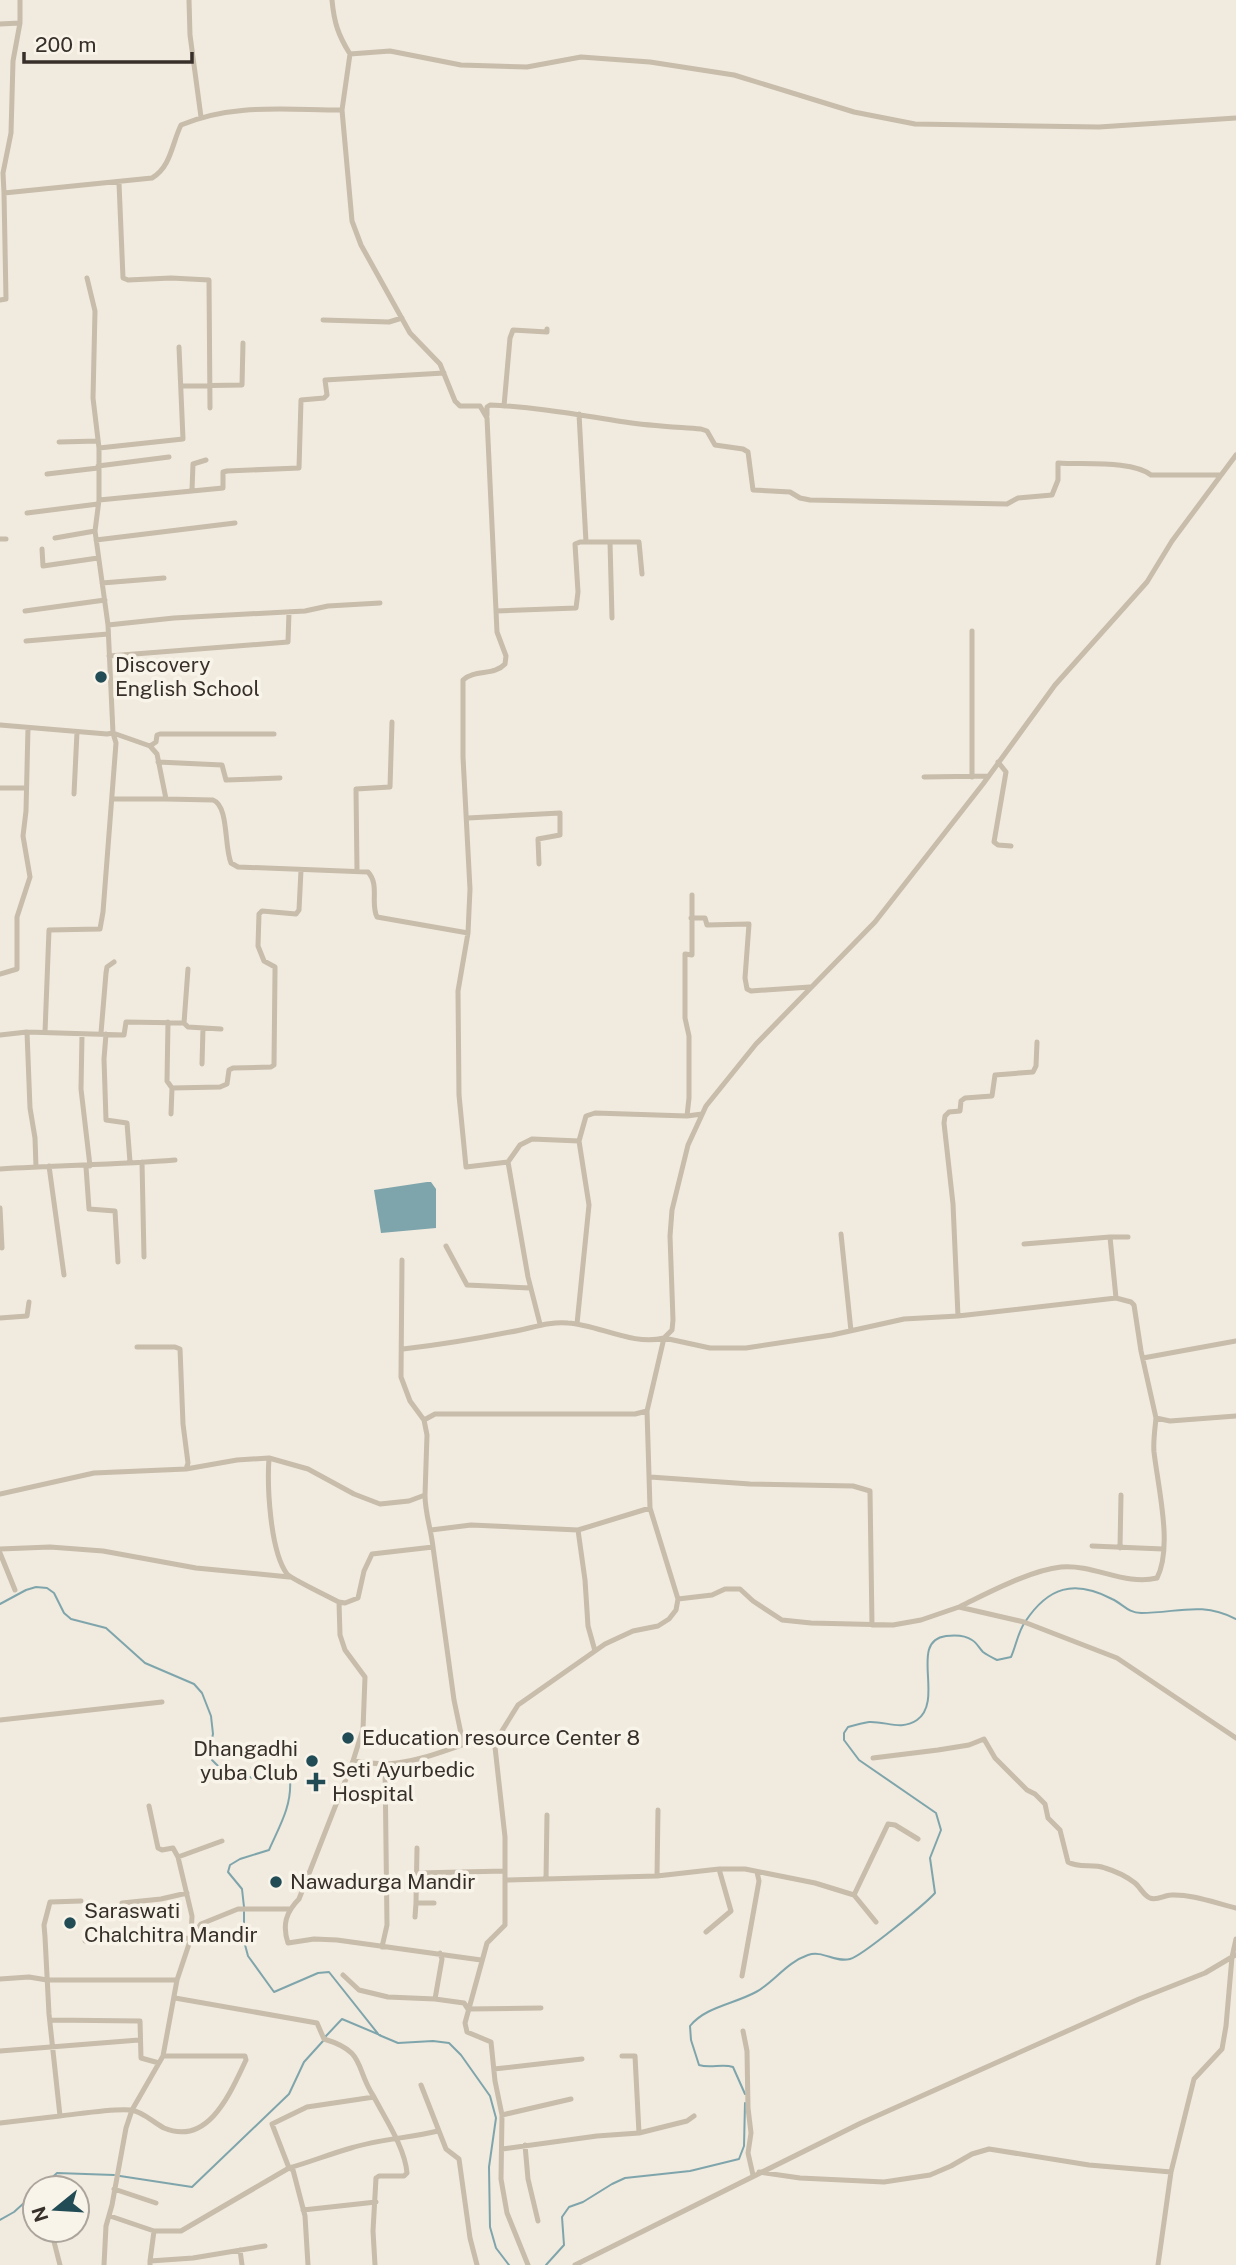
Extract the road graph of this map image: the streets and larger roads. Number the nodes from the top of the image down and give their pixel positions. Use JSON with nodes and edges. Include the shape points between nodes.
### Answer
{"nodes":[{"id":1,"x":20,"y":0,"type":"edge"},
{"id":2,"x":189,"y":0,"type":"edge"},
{"id":3,"x":332,"y":0,"type":"edge"},
{"id":4,"x":20,"y":23,"type":"junction"},
{"id":5,"x":0,"y":24,"type":"edge"},
{"id":6,"x":350,"y":54,"type":"junction"},
{"id":7,"x":342,"y":110,"type":"junction"},
{"id":8,"x":201,"y":117,"type":"junction"},
{"id":9,"x":1236,"y":118,"type":"edge"},
{"id":10,"x":119,"y":183,"type":"junction"},
{"id":11,"x":4,"y":193,"type":"junction"},
{"id":12,"x":88,"y":278,"type":"dead end"},
{"id":13,"x":0,"y":300,"type":"edge"},
{"id":14,"x":402,"y":318,"type":"junction"},
{"id":15,"x":323,"y":320,"type":"dead end"},
{"id":16,"x":547,"y":329,"type":"dead end"},
{"id":17,"x":243,"y":343,"type":"dead end"},
{"id":18,"x":179,"y":347,"type":"dead end"},
{"id":19,"x":444,"y":373,"type":"junction"},
{"id":20,"x":181,"y":386,"type":"junction"},
{"id":21,"x":209,"y":386,"type":"junction"},
{"id":22,"x":504,"y":406,"type":"junction"},
{"id":23,"x":209,"y":408,"type":"dead end"},
{"id":24,"x":579,"y":414,"type":"junction"},
{"id":25,"x":487,"y":418,"type":"junction"},
{"id":26,"x":98,"y":441,"type":"junction"},
{"id":27,"x":59,"y":442,"type":"dead end"},
{"id":28,"x":99,"y":448,"type":"junction"},
{"id":29,"x":1236,"y":455,"type":"edge"},
{"id":30,"x":169,"y":457,"type":"dead end"},
{"id":31,"x":206,"y":460,"type":"dead end"},
{"id":32,"x":98,"y":467,"type":"junction"},
{"id":33,"x":47,"y":474,"type":"dead end"},
{"id":34,"x":1221,"y":475,"type":"junction"},
{"id":35,"x":192,"y":490,"type":"junction"},
{"id":36,"x":99,"y":502,"type":"junction"},
{"id":37,"x":27,"y":513,"type":"dead end"},
{"id":38,"x":235,"y":523,"type":"dead end"},
{"id":39,"x":94,"y":531,"type":"junction"},
{"id":40,"x":55,"y":538,"type":"dead end"},
{"id":41,"x":96,"y":540,"type":"junction"},
{"id":42,"x":586,"y":542,"type":"junction"},
{"id":43,"x":610,"y":542,"type":"junction"},
{"id":44,"x":43,"y":549,"type":"dead end"},
{"id":45,"x":98,"y":558,"type":"junction"},
{"id":46,"x":642,"y":574,"type":"dead end"},
{"id":47,"x":164,"y":578,"type":"dead end"},
{"id":48,"x":102,"y":583,"type":"junction"},
{"id":49,"x":105,"y":600,"type":"junction"},
{"id":50,"x":380,"y":603,"type":"dead end"},
{"id":51,"x":25,"y":611,"type":"dead end"},
{"id":52,"x":496,"y":611,"type":"junction"},
{"id":53,"x":289,"y":612,"type":"junction"},
{"id":54,"x":612,"y":618,"type":"dead end"},
{"id":55,"x":108,"y":625,"type":"junction"},
{"id":56,"x":972,"y":631,"type":"dead end"},
{"id":57,"x":108,"y":634,"type":"junction"},
{"id":58,"x":26,"y":641,"type":"dead end"},
{"id":59,"x":109,"y":656,"type":"junction"},
{"id":60,"x":392,"y":722,"type":"dead end"},
{"id":61,"x":0,"y":725,"type":"edge"},
{"id":62,"x":28,"y":728,"type":"junction"},
{"id":63,"x":77,"y":732,"type":"junction"},
{"id":64,"x":113,"y":733,"type":"junction"},
{"id":65,"x":274,"y":734,"type":"dead end"},
{"id":66,"x":150,"y":746,"type":"junction"},
{"id":67,"x":158,"y":762,"type":"junction"},
{"id":68,"x":998,"y":762,"type":"junction"},
{"id":69,"x":972,"y":776,"type":"junction"},
{"id":70,"x":988,"y":776,"type":"junction"},
{"id":71,"x":924,"y":777,"type":"dead end"},
{"id":72,"x":280,"y":778,"type":"dead end"},
{"id":73,"x":0,"y":788,"type":"edge"},
{"id":74,"x":26,"y":788,"type":"junction"},
{"id":75,"x":74,"y":793,"type":"dead end"},
{"id":76,"x":112,"y":799,"type":"junction"},
{"id":77,"x":166,"y":799,"type":"junction"},
{"id":78,"x":468,"y":818,"type":"junction"},
{"id":79,"x":1012,"y":846,"type":"dead end"},
{"id":80,"x":539,"y":864,"type":"dead end"},
{"id":81,"x":301,"y":870,"type":"junction"},
{"id":82,"x":358,"y":871,"type":"junction"},
{"id":83,"x":692,"y":895,"type":"dead end"},
{"id":84,"x":691,"y":918,"type":"junction"},
{"id":85,"x":468,"y":933,"type":"junction"},
{"id":86,"x":114,"y":962,"type":"dead end"},
{"id":87,"x":188,"y":969,"type":"dead end"},
{"id":88,"x":0,"y":974,"type":"edge"},
{"id":89,"x":810,"y":987,"type":"junction"},
{"id":90,"x":168,"y":1023,"type":"junction"},
{"id":91,"x":184,"y":1023,"type":"junction"},
{"id":92,"x":203,"y":1028,"type":"junction"},
{"id":93,"x":220,"y":1029,"type":"dead end"},
{"id":94,"x":27,"y":1032,"type":"junction"},
{"id":95,"x":46,"y":1032,"type":"junction"},
{"id":96,"x":104,"y":1034,"type":"junction"},
{"id":97,"x":0,"y":1035,"type":"edge"},
{"id":98,"x":82,"y":1035,"type":"junction"},
{"id":99,"x":1037,"y":1042,"type":"dead end"},
{"id":100,"x":202,"y":1064,"type":"dead end"},
{"id":101,"x":172,"y":1088,"type":"junction"},
{"id":102,"x":171,"y":1114,"type":"dead end"},
{"id":103,"x":702,"y":1114,"type":"junction"},
{"id":104,"x":687,"y":1116,"type":"junction"},
{"id":105,"x":579,"y":1140,"type":"junction"},
{"id":106,"x":175,"y":1160,"type":"dead end"},
{"id":107,"x":130,"y":1162,"type":"junction"},
{"id":108,"x":142,"y":1162,"type":"junction"},
{"id":109,"x":508,"y":1162,"type":"junction"},
{"id":110,"x":49,"y":1166,"type":"junction"},
{"id":111,"x":88,"y":1166,"type":"junction"},
{"id":112,"x":36,"y":1167,"type":"junction"},
{"id":113,"x":0,"y":1169,"type":"edge"},
{"id":114,"x":0,"y":1208,"type":"edge"},
{"id":115,"x":841,"y":1234,"type":"dead end"},
{"id":116,"x":1111,"y":1237,"type":"junction"},
{"id":117,"x":1128,"y":1237,"type":"dead end"},
{"id":118,"x":1024,"y":1244,"type":"dead end"},
{"id":119,"x":446,"y":1246,"type":"dead end"},
{"id":120,"x":2,"y":1248,"type":"dead end"},
{"id":121,"x":144,"y":1257,"type":"dead end"},
{"id":122,"x":402,"y":1260,"type":"dead end"},
{"id":123,"x":118,"y":1262,"type":"dead end"},
{"id":124,"x":64,"y":1275,"type":"dead end"},
{"id":125,"x":530,"y":1288,"type":"junction"},
{"id":126,"x":1116,"y":1298,"type":"junction"},
{"id":127,"x":29,"y":1302,"type":"dead end"},
{"id":128,"x":958,"y":1316,"type":"junction"},
{"id":129,"x":0,"y":1318,"type":"edge"},
{"id":130,"x":540,"y":1324,"type":"junction"},
{"id":131,"x":577,"y":1324,"type":"junction"},
{"id":132,"x":851,"y":1331,"type":"junction"},
{"id":133,"x":664,"y":1338,"type":"junction"},
{"id":134,"x":1236,"y":1341,"type":"edge"},
{"id":135,"x":137,"y":1347,"type":"dead end"},
{"id":136,"x":403,"y":1349,"type":"junction"},
{"id":137,"x":1143,"y":1358,"type":"junction"},
{"id":138,"x":647,"y":1411,"type":"junction"},
{"id":139,"x":1236,"y":1416,"type":"edge"},
{"id":140,"x":1156,"y":1419,"type":"junction"},
{"id":141,"x":424,"y":1420,"type":"junction"},
{"id":142,"x":269,"y":1458,"type":"junction"},
{"id":143,"x":186,"y":1469,"type":"junction"},
{"id":144,"x":650,"y":1478,"type":"junction"},
{"id":145,"x":0,"y":1494,"type":"edge"},
{"id":146,"x":425,"y":1495,"type":"junction"},
{"id":147,"x":1121,"y":1495,"type":"dead end"},
{"id":148,"x":409,"y":1501,"type":"junction"},
{"id":149,"x":425,"y":1508,"type":"junction"},
{"id":150,"x":650,"y":1508,"type":"junction"},
{"id":151,"x":431,"y":1530,"type":"junction"},
{"id":152,"x":578,"y":1530,"type":"junction"},
{"id":153,"x":1092,"y":1546,"type":"dead end"},
{"id":154,"x":433,"y":1547,"type":"junction"},
{"id":155,"x":1119,"y":1548,"type":"junction"},
{"id":156,"x":1163,"y":1549,"type":"junction"},
{"id":157,"x":0,"y":1551,"type":"edge"},
{"id":158,"x":289,"y":1577,"type":"junction"},
{"id":159,"x":15,"y":1590,"type":"dead end"},
{"id":160,"x":678,"y":1599,"type":"junction"},
{"id":161,"x":340,"y":1602,"type":"junction"},
{"id":162,"x":959,"y":1607,"type":"junction"},
{"id":163,"x":872,"y":1625,"type":"junction"},
{"id":164,"x":595,"y":1651,"type":"junction"},
{"id":165,"x":162,"y":1702,"type":"dead end"},
{"id":166,"x":0,"y":1720,"type":"edge"},
{"id":167,"x":499,"y":1734,"type":"junction"},
{"id":168,"x":491,"y":1736,"type":"junction"},
{"id":169,"x":1236,"y":1738,"type":"edge"},
{"id":170,"x":463,"y":1743,"type":"junction"},
{"id":171,"x":495,"y":1747,"type":"junction"},
{"id":172,"x":873,"y":1758,"type":"dead end"},
{"id":173,"x":354,"y":1761,"type":"junction"},
{"id":174,"x":385,"y":1764,"type":"junction"},
{"id":175,"x":149,"y":1807,"type":"dead end"},
{"id":176,"x":658,"y":1810,"type":"dead end"},
{"id":177,"x":547,"y":1815,"type":"dead end"},
{"id":178,"x":918,"y":1839,"type":"dead end"},
{"id":179,"x":222,"y":1840,"type":"dead end"},
{"id":180,"x":418,"y":1848,"type":"dead end"},
{"id":181,"x":178,"y":1857,"type":"junction"},
{"id":182,"x":719,"y":1869,"type":"junction"},
{"id":183,"x":505,"y":1871,"type":"junction"},
{"id":184,"x":418,"y":1872,"type":"junction"},
{"id":185,"x":757,"y":1872,"type":"junction"},
{"id":186,"x":657,"y":1876,"type":"junction"},
{"id":187,"x":546,"y":1879,"type":"junction"},
{"id":188,"x":506,"y":1880,"type":"junction"},
{"id":189,"x":187,"y":1893,"type":"junction"},
{"id":190,"x":854,"y":1895,"type":"junction"},
{"id":191,"x":80,"y":1901,"type":"dead end"},
{"id":192,"x":122,"y":1903,"type":"dead end"},
{"id":193,"x":416,"y":1903,"type":"junction"},
{"id":194,"x":434,"y":1903,"type":"dead end"},
{"id":195,"x":1236,"y":1908,"type":"edge"},
{"id":196,"x":290,"y":1909,"type":"junction"},
{"id":197,"x":415,"y":1917,"type":"dead end"},
{"id":198,"x":876,"y":1922,"type":"dead end"},
{"id":199,"x":706,"y":1932,"type":"dead end"},
{"id":200,"x":191,"y":1938,"type":"junction"},
{"id":201,"x":1236,"y":1939,"type":"edge"},
{"id":202,"x":85,"y":1941,"type":"dead end"},
{"id":203,"x":382,"y":1947,"type":"junction"},
{"id":204,"x":440,"y":1953,"type":"junction"},
{"id":205,"x":1234,"y":1956,"type":"edge"},
{"id":206,"x":481,"y":1960,"type":"junction"},
{"id":207,"x":343,"y":1975,"type":"dead end"},
{"id":208,"x":742,"y":1976,"type":"dead end"},
{"id":209,"x":0,"y":1979,"type":"edge"},
{"id":210,"x":47,"y":1980,"type":"junction"},
{"id":211,"x":177,"y":1980,"type":"junction"},
{"id":212,"x":175,"y":1998,"type":"junction"},
{"id":213,"x":435,"y":1999,"type":"junction"},
{"id":214,"x":541,"y":2008,"type":"dead end"},
{"id":215,"x":468,"y":2009,"type":"junction"},
{"id":216,"x":50,"y":2021,"type":"junction"},
{"id":217,"x":743,"y":2031,"type":"dead end"},
{"id":218,"x":139,"y":2040,"type":"junction"},
{"id":219,"x":52,"y":2047,"type":"junction"},
{"id":220,"x":0,"y":2052,"type":"edge"},
{"id":221,"x":163,"y":2056,"type":"junction"},
{"id":222,"x":622,"y":2056,"type":"dead end"},
{"id":223,"x":582,"y":2059,"type":"dead end"},
{"id":224,"x":159,"y":2063,"type":"junction"},
{"id":225,"x":495,"y":2069,"type":"junction"},
{"id":226,"x":421,"y":2085,"type":"dead end"},
{"id":227,"x":374,"y":2097,"type":"junction"},
{"id":228,"x":571,"y":2099,"type":"dead end"},
{"id":229,"x":132,"y":2110,"type":"junction"},
{"id":230,"x":502,"y":2115,"type":"junction"},
{"id":231,"x":60,"y":2116,"type":"junction"},
{"id":232,"x":694,"y":2116,"type":"dead end"},
{"id":233,"x":0,"y":2123,"type":"edge"},
{"id":234,"x":438,"y":2131,"type":"junction"},
{"id":235,"x":639,"y":2133,"type":"junction"},
{"id":236,"x":395,"y":2139,"type":"junction"},
{"id":237,"x":525,"y":2145,"type":"junction"},
{"id":238,"x":502,"y":2149,"type":"junction"},
{"id":239,"x":289,"y":2168,"type":"junction"},
{"id":240,"x":1171,"y":2172,"type":"junction"},
{"id":241,"x":756,"y":2174,"type":"junction"},
{"id":242,"x":114,"y":2189,"type":"junction"},
{"id":243,"x":376,"y":2202,"type":"junction"},
{"id":244,"x":156,"y":2203,"type":"dead end"},
{"id":245,"x":303,"y":2210,"type":"junction"},
{"id":246,"x":110,"y":2216,"type":"junction"},
{"id":247,"x":538,"y":2221,"type":"dead end"},
{"id":248,"x":154,"y":2231,"type":"junction"},
{"id":249,"x":55,"y":2244,"type":"edge"},
{"id":250,"x":265,"y":2246,"type":"dead end"},
{"id":251,"x":240,"y":2250,"type":"junction"},
{"id":252,"x":193,"y":2261,"type":"edge"},
{"id":253,"x":150,"y":2263,"type":"edge"},
{"id":254,"x":60,"y":2265,"type":"edge"},
{"id":255,"x":104,"y":2265,"type":"edge"},
{"id":256,"x":242,"y":2265,"type":"edge"},
{"id":257,"x":308,"y":2265,"type":"edge"},
{"id":258,"x":374,"y":2265,"type":"edge"},
{"id":259,"x":478,"y":2265,"type":"edge"},
{"id":260,"x":528,"y":2265,"type":"edge"},
{"id":261,"x":575,"y":2265,"type":"edge"},
{"id":262,"x":1158,"y":2265,"type":"edge"}],
"edges":[{"from":1,"to":4,"type":"street"},
{"from":2,"to":8,"type":"street"},
{"from":3,"to":6,"type":"street","via":[[338,34]]},
{"from":4,"to":5,"type":"street"},
{"from":4,"to":11,"type":"street"},
{"from":6,"to":7,"type":"street"},
{"from":6,"to":9,"type":"street","via":[[390,51],[461,65],[527,66],[581,57],[650,62],[734,75],[854,112],[915,124],[1099,127]]},
{"from":7,"to":8,"type":"street","via":[[236,109]]},
{"from":7,"to":14,"type":"street","via":[[352,221],[360,245]]},
{"from":8,"to":10,"type":"street","via":[[181,125],[160,174]]},
{"from":10,"to":11,"type":"street"},
{"from":10,"to":21,"type":"street","via":[[122,278],[209,280]]},
{"from":11,"to":13,"type":"street","via":[[6,299]]},
{"from":12,"to":26,"type":"street","via":[[95,311],[93,398]]},
{"from":14,"to":15,"type":"street"},
{"from":14,"to":19,"type":"street"},
{"from":16,"to":22,"type":"street","via":[[513,330]]},
{"from":17,"to":21,"type":"street","via":[[242,385]]},
{"from":18,"to":20,"type":"street"},
{"from":19,"to":25,"type":"street","via":[[455,401],[460,406],[480,406]]},
{"from":19,"to":35,"type":"street","via":[[325,380],[324,398],[301,400],[299,468],[227,471],[223,472],[223,488]]},
{"from":20,"to":21,"type":"street"},
{"from":20,"to":28,"type":"street","via":[[183,439]]},
{"from":21,"to":23,"type":"street"},
{"from":22,"to":24,"type":"street"},
{"from":22,"to":25,"type":"street","via":[[487,407]]},
{"from":24,"to":34,"type":"street","via":[[707,431],[715,445],[748,452],[753,490],[790,492],[810,500],[1007,504],[1018,498],[1052,495],[1058,463],[1125,466],[1151,475]]},
{"from":24,"to":42,"type":"street"},
{"from":25,"to":52,"type":"street"},
{"from":26,"to":27,"type":"street"},
{"from":26,"to":28,"type":"street"},
{"from":28,"to":32,"type":"street"},
{"from":29,"to":34,"type":"street"},
{"from":30,"to":32,"type":"street"},
{"from":31,"to":35,"type":"street","via":[[193,464]]},
{"from":32,"to":33,"type":"street"},
{"from":32,"to":36,"type":"street"},
{"from":34,"to":68,"type":"street","via":[[1147,582],[1055,685]]},
{"from":35,"to":36,"type":"street"},
{"from":36,"to":37,"type":"street"},
{"from":36,"to":39,"type":"street"},
{"from":38,"to":41,"type":"street"},
{"from":39,"to":40,"type":"street"},
{"from":39,"to":41,"type":"street"},
{"from":41,"to":45,"type":"street"},
{"from":42,"to":43,"type":"street"},
{"from":42,"to":52,"type":"street","via":[[575,544],[576,608]]},
{"from":43,"to":46,"type":"street","via":[[639,542]]},
{"from":43,"to":54,"type":"street"},
{"from":44,"to":45,"type":"street","via":[[43,566]]},
{"from":45,"to":48,"type":"street"},
{"from":47,"to":48,"type":"street"},
{"from":48,"to":49,"type":"street"},
{"from":49,"to":51,"type":"street"},
{"from":49,"to":55,"type":"street"},
{"from":50,"to":53,"type":"street"},
{"from":52,"to":78,"type":"street","via":[[505,664],[463,680]]},
{"from":53,"to":55,"type":"street"},
{"from":53,"to":59,"type":"street","via":[[288,642]]},
{"from":55,"to":57,"type":"street"},
{"from":56,"to":69,"type":"street"},
{"from":57,"to":58,"type":"street"},
{"from":57,"to":59,"type":"street"},
{"from":59,"to":64,"type":"street"},
{"from":60,"to":82,"type":"street","via":[[390,787],[356,789]]},
{"from":61,"to":62,"type":"street"},
{"from":62,"to":63,"type":"street"},
{"from":62,"to":74,"type":"street"},
{"from":63,"to":64,"type":"street"},
{"from":63,"to":75,"type":"street"},
{"from":64,"to":66,"type":"street"},
{"from":64,"to":76,"type":"street"},
{"from":65,"to":66,"type":"street","via":[[160,734]]},
{"from":66,"to":67,"type":"street"},
{"from":67,"to":72,"type":"street","via":[[222,765],[226,780]]},
{"from":67,"to":77,"type":"street"},
{"from":68,"to":70,"type":"street"},
{"from":68,"to":79,"type":"street","via":[[1006,772],[994,842]]},
{"from":69,"to":70,"type":"street"},
{"from":69,"to":71,"type":"street"},
{"from":70,"to":89,"type":"street","via":[[875,922]]},
{"from":73,"to":74,"type":"street"},
{"from":74,"to":88,"type":"street","via":[[23,836],[30,877],[17,917],[18,964],[17,969]]},
{"from":76,"to":77,"type":"street"},
{"from":76,"to":95,"type":"street","via":[[102,925],[95,930],[49,930]]},
{"from":77,"to":81,"type":"street","via":[[219,802],[226,852],[238,867]]},
{"from":78,"to":80,"type":"street","via":[[560,813],[559,835],[538,839]]},
{"from":78,"to":85,"type":"street"},
{"from":81,"to":82,"type":"street"},
{"from":81,"to":101,"type":"street","via":[[296,915],[259,914],[258,946],[264,961],[275,967],[274,1065],[233,1068],[227,1084],[220,1087]]},
{"from":82,"to":85,"type":"street","via":[[373,878],[377,917]]},
{"from":83,"to":84,"type":"street"},
{"from":84,"to":89,"type":"street","via":[[705,918],[707,925],[749,924],[747,989]]},
{"from":84,"to":104,"type":"street","via":[[692,955],[685,954],[684,966],[689,1036]]},
{"from":85,"to":109,"type":"street","via":[[458,991],[459,1095],[466,1167]]},
{"from":86,"to":96,"type":"street","via":[[106,973]]},
{"from":87,"to":91,"type":"street"},
{"from":89,"to":103,"type":"street","via":[[756,1044]]},
{"from":90,"to":91,"type":"street"},
{"from":90,"to":96,"type":"street","via":[[126,1022],[124,1035]]},
{"from":90,"to":101,"type":"street","via":[[167,1081]]},
{"from":91,"to":92,"type":"street"},
{"from":92,"to":93,"type":"street"},
{"from":92,"to":100,"type":"street"},
{"from":94,"to":95,"type":"street"},
{"from":94,"to":97,"type":"street"},
{"from":94,"to":112,"type":"street"},
{"from":95,"to":98,"type":"street"},
{"from":96,"to":98,"type":"street"},
{"from":96,"to":107,"type":"street","via":[[106,1120],[127,1123]]},
{"from":98,"to":111,"type":"street"},
{"from":99,"to":128,"type":"street","via":[[1035,1070],[995,1075],[992,1096],[965,1098],[960,1111],[945,1116]]},
{"from":101,"to":102,"type":"street"},
{"from":103,"to":104,"type":"street"},
{"from":103,"to":133,"type":"street","via":[[688,1145],[672,1210],[673,1320],[672,1330]]},
{"from":104,"to":105,"type":"street","via":[[595,1113],[586,1116]]},
{"from":105,"to":109,"type":"street","via":[[532,1139],[520,1145]]},
{"from":105,"to":131,"type":"street","via":[[589,1205]]},
{"from":106,"to":108,"type":"street"},
{"from":107,"to":108,"type":"street"},
{"from":107,"to":111,"type":"street"},
{"from":108,"to":121,"type":"street"},
{"from":109,"to":125,"type":"street"},
{"from":110,"to":111,"type":"street"},
{"from":110,"to":112,"type":"street"},
{"from":110,"to":124,"type":"street"},
{"from":111,"to":123,"type":"street","via":[[89,1209],[115,1211]]},
{"from":112,"to":113,"type":"street"},
{"from":114,"to":120,"type":"street"},
{"from":115,"to":132,"type":"street"},
{"from":116,"to":117,"type":"street"},
{"from":116,"to":118,"type":"street"},
{"from":116,"to":126,"type":"street"},
{"from":119,"to":125,"type":"street","via":[[467,1285]]},
{"from":122,"to":136,"type":"street"},
{"from":125,"to":130,"type":"street"},
{"from":126,"to":128,"type":"street"},
{"from":126,"to":137,"type":"street","via":[[1134,1306]]},
{"from":127,"to":129,"type":"street","via":[[27,1316]]},
{"from":128,"to":132,"type":"street","via":[[904,1319]]},
{"from":130,"to":131,"type":"street"},
{"from":130,"to":136,"type":"street"},
{"from":131,"to":133,"type":"street","via":[[637,1338]]},
{"from":132,"to":133,"type":"street","via":[[746,1348],[710,1348]]},
{"from":133,"to":138,"type":"street"},
{"from":134,"to":137,"type":"street"},
{"from":135,"to":143,"type":"street","via":[[180,1349]]},
{"from":136,"to":141,"type":"street","via":[[401,1377]]},
{"from":137,"to":140,"type":"street"},
{"from":138,"to":141,"type":"street","via":[[435,1415]]},
{"from":138,"to":144,"type":"street"},
{"from":139,"to":140,"type":"street"},
{"from":140,"to":156,"type":"street","via":[[1154,1448]]},
{"from":141,"to":146,"type":"street"},
{"from":142,"to":143,"type":"street"},
{"from":142,"to":148,"type":"street","via":[[307,1469],[380,1504]]},
{"from":142,"to":158,"type":"street","via":[[267,1486],[273,1526]]},
{"from":143,"to":145,"type":"street","via":[[94,1473]]},
{"from":144,"to":150,"type":"street"},
{"from":144,"to":163,"type":"street","via":[[853,1486],[870,1491]]},
{"from":146,"to":148,"type":"street"},
{"from":146,"to":149,"type":"street"},
{"from":147,"to":155,"type":"street"},
{"from":148,"to":149,"type":"street"},
{"from":149,"to":151,"type":"street"},
{"from":150,"to":152,"type":"street"},
{"from":150,"to":160,"type":"street"},
{"from":151,"to":152,"type":"street","via":[[471,1525]]},
{"from":151,"to":154,"type":"street"},
{"from":152,"to":164,"type":"street"},
{"from":153,"to":155,"type":"street"},
{"from":154,"to":161,"type":"street","via":[[372,1553],[358,1598]]},
{"from":154,"to":170,"type":"street"},
{"from":155,"to":156,"type":"street"},
{"from":156,"to":162,"type":"street","via":[[1163,1567],[1157,1578],[1137,1580],[1063,1567]]},
{"from":157,"to":158,"type":"street","via":[[50,1547],[103,1551],[196,1568]]},
{"from":157,"to":159,"type":"street"},
{"from":158,"to":161,"type":"street"},
{"from":160,"to":163,"type":"street","via":[[740,1589],[782,1620]]},
{"from":160,"to":164,"type":"street","via":[[676,1610],[658,1626],[633,1631]]},
{"from":161,"to":173,"type":"street","via":[[345,1650],[365,1677],[363,1729]]},
{"from":162,"to":163,"type":"street","via":[[921,1620]]},
{"from":162,"to":169,"type":"street","via":[[1034,1625],[1117,1658]]},
{"from":164,"to":167,"type":"street","via":[[518,1706]]},
{"from":165,"to":166,"type":"street"},
{"from":167,"to":168,"type":"street"},
{"from":167,"to":171,"type":"street"},
{"from":168,"to":170,"type":"street"},
{"from":168,"to":171,"type":"street"},
{"from":170,"to":174,"type":"street","via":[[427,1757]]},
{"from":171,"to":183,"type":"street"},
{"from":172,"to":195,"type":"street","via":[[984,1739],[995,1758],[1045,1804],[1048,1818],[1060,1830],[1068,1862],[1119,1873],[1136,1883],[1148,1898],[1181,1895]]},
{"from":173,"to":174,"type":"street"},
{"from":173,"to":196,"type":"street","via":[[299,1899]]},
{"from":174,"to":203,"type":"street","via":[[387,1925]]},
{"from":175,"to":181,"type":"street","via":[[158,1848],[173,1848]]},
{"from":176,"to":186,"type":"street"},
{"from":177,"to":187,"type":"street"},
{"from":178,"to":190,"type":"street","via":[[888,1824]]},
{"from":179,"to":181,"type":"street"},
{"from":180,"to":184,"type":"street"},
{"from":181,"to":189,"type":"street"},
{"from":182,"to":185,"type":"street"},
{"from":182,"to":186,"type":"street"},
{"from":182,"to":199,"type":"street","via":[[731,1911]]},
{"from":183,"to":184,"type":"street"},
{"from":183,"to":188,"type":"street"},
{"from":184,"to":193,"type":"street"},
{"from":185,"to":190,"type":"street"},
{"from":185,"to":208,"type":"street"},
{"from":186,"to":187,"type":"street"},
{"from":187,"to":188,"type":"street"},
{"from":188,"to":206,"type":"street","via":[[505,1926],[487,1943]]},
{"from":189,"to":192,"type":"street"},
{"from":189,"to":200,"type":"street"},
{"from":190,"to":198,"type":"street"},
{"from":191,"to":210,"type":"street","via":[[50,1902],[44,1925]]},
{"from":193,"to":194,"type":"street"},
{"from":193,"to":197,"type":"street"},
{"from":196,"to":200,"type":"street","via":[[238,1909],[201,1924]]},
{"from":196,"to":203,"type":"street","via":[[285,1925],[288,1943],[314,1939]]},
{"from":200,"to":202,"type":"street"},
{"from":200,"to":211,"type":"street"},
{"from":201,"to":205,"type":"street"},
{"from":203,"to":204,"type":"street"},
{"from":204,"to":206,"type":"street"},
{"from":204,"to":213,"type":"street"},
{"from":205,"to":240,"type":"street","via":[[1222,2049],[1194,2079]]},
{"from":205,"to":241,"type":"street"},
{"from":206,"to":215,"type":"street"},
{"from":207,"to":213,"type":"street","via":[[359,1990],[388,1997]]},
{"from":209,"to":210,"type":"street"},
{"from":210,"to":211,"type":"street"},
{"from":210,"to":216,"type":"street"},
{"from":211,"to":212,"type":"street"},
{"from":212,"to":221,"type":"street"},
{"from":212,"to":227,"type":"street","via":[[317,2023],[324,2039],[351,2051]]},
{"from":213,"to":215,"type":"street","via":[[464,2003]]},
{"from":214,"to":215,"type":"street"},
{"from":215,"to":225,"type":"street","via":[[467,2032],[491,2042]]},
{"from":216,"to":218,"type":"street","via":[[140,2021]]},
{"from":216,"to":219,"type":"street"},
{"from":217,"to":241,"type":"street","via":[[751,2133],[748,2153]]},
{"from":218,"to":219,"type":"street"},
{"from":218,"to":224,"type":"street","via":[[141,2058]]},
{"from":219,"to":220,"type":"street"},
{"from":219,"to":231,"type":"street"},
{"from":221,"to":224,"type":"street"},
{"from":221,"to":229,"type":"street","via":[[244,2056],[246,2060],[231,2092],[207,2123],[185,2132],[166,2129]]},
{"from":222,"to":235,"type":"street","via":[[635,2056]]},
{"from":223,"to":225,"type":"street"},
{"from":224,"to":229,"type":"street"},
{"from":225,"to":230,"type":"street"},
{"from":226,"to":234,"type":"street"},
{"from":227,"to":236,"type":"street"},
{"from":227,"to":239,"type":"street","via":[[307,2107],[274,2122]]},
{"from":228,"to":230,"type":"street"},
{"from":229,"to":231,"type":"street"},
{"from":229,"to":242,"type":"street"},
{"from":230,"to":238,"type":"street"},
{"from":231,"to":233,"type":"street"},
{"from":232,"to":235,"type":"street"},
{"from":234,"to":236,"type":"street"},
{"from":234,"to":259,"type":"street","via":[[446,2148],[459,2159]]},
{"from":235,"to":237,"type":"street"},
{"from":236,"to":239,"type":"street"},
{"from":236,"to":243,"type":"street","via":[[407,2173],[377,2176]]},
{"from":237,"to":238,"type":"street"},
{"from":237,"to":247,"type":"street"},
{"from":238,"to":260,"type":"street","via":[[507,2213]]},
{"from":239,"to":245,"type":"street"},
{"from":239,"to":248,"type":"street","via":[[181,2231]]},
{"from":240,"to":241,"type":"street","via":[[989,2149],[930,2175],[884,2182]]},
{"from":240,"to":262,"type":"street"},
{"from":241,"to":261,"type":"street"},
{"from":242,"to":244,"type":"street"},
{"from":242,"to":246,"type":"street"},
{"from":243,"to":245,"type":"street"},
{"from":243,"to":258,"type":"street"},
{"from":245,"to":257,"type":"street"},
{"from":246,"to":248,"type":"street"},
{"from":246,"to":255,"type":"street"},
{"from":248,"to":253,"type":"street"},
{"from":249,"to":254,"type":"street"},
{"from":250,"to":251,"type":"street"},
{"from":251,"to":252,"type":"street"},
{"from":251,"to":256,"type":"street"},
{"from":252,"to":253,"type":"street"}]}
